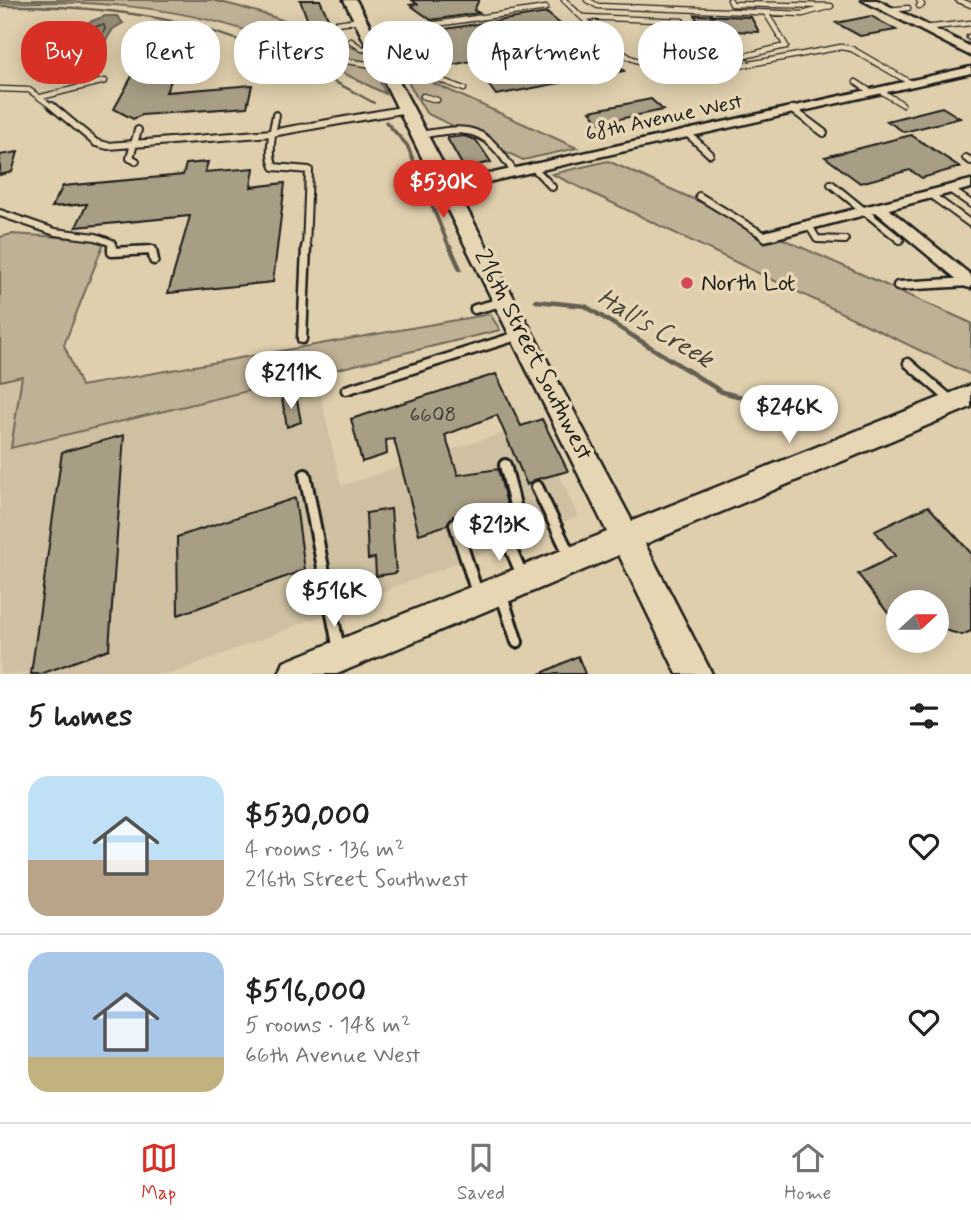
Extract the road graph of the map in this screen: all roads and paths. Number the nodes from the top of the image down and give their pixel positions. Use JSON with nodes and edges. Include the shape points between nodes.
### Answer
{"nodes":[{"id":1,"x":350,"y":0,"type":"edge"},
{"id":2,"x":564,"y":0,"type":"edge"},
{"id":3,"x":587,"y":0,"type":"edge"},
{"id":4,"x":730,"y":0,"type":"edge"},
{"id":5,"x":868,"y":0,"type":"edge"},
{"id":6,"x":959,"y":0,"type":"edge"},
{"id":7,"x":743,"y":2,"type":"edge"},
{"id":8,"x":971,"y":5,"type":"edge"},
{"id":9,"x":895,"y":7,"type":"junction"},
{"id":10,"x":545,"y":8,"type":"dead end"},
{"id":11,"x":908,"y":8,"type":"dead end"},
{"id":12,"x":765,"y":13,"type":"junction"},
{"id":13,"x":583,"y":17,"type":"junction"},
{"id":14,"x":682,"y":21,"type":"edge"},
{"id":15,"x":971,"y":23,"type":"edge"},
{"id":16,"x":453,"y":26,"type":"edge"},
{"id":17,"x":923,"y":28,"type":"junction"},
{"id":18,"x":363,"y":30,"type":"edge"},
{"id":19,"x":970,"y":45,"type":"edge"},
{"id":20,"x":743,"y":57,"type":"edge"},
{"id":21,"x":638,"y":60,"type":"edge"},
{"id":22,"x":743,"y":66,"type":"edge"},
{"id":23,"x":971,"y":69,"type":"edge"},
{"id":24,"x":856,"y":82,"type":"dead end"},
{"id":25,"x":911,"y":83,"type":"junction"},
{"id":26,"x":93,"y":84,"type":"edge"},
{"id":27,"x":393,"y":84,"type":"edge"},
{"id":28,"x":453,"y":84,"type":"edge"},
{"id":29,"x":0,"y":89,"type":"edge"},
{"id":30,"x":464,"y":89,"type":"dead end"},
{"id":31,"x":875,"y":91,"type":"junction"},
{"id":32,"x":423,"y":96,"type":"dead end"},
{"id":33,"x":41,"y":97,"type":"junction"},
{"id":34,"x":437,"y":100,"type":"dead end"},
{"id":35,"x":902,"y":104,"type":"dead end"},
{"id":36,"x":407,"y":108,"type":"junction"},
{"id":37,"x":792,"y":110,"type":"junction"},
{"id":38,"x":275,"y":115,"type":"dead end"},
{"id":39,"x":138,"y":130,"type":"dead end"},
{"id":40,"x":272,"y":132,"type":"junction"},
{"id":41,"x":687,"y":133,"type":"junction"},
{"id":42,"x":824,"y":133,"type":"dead end"},
{"id":43,"x":421,"y":135,"type":"junction"},
{"id":44,"x":133,"y":146,"type":"junction"},
{"id":45,"x":710,"y":153,"type":"dead end"},
{"id":46,"x":136,"y":161,"type":"dead end"},
{"id":47,"x":533,"y":167,"type":"junction"},
{"id":48,"x":514,"y":172,"type":"junction"},
{"id":49,"x":831,"y":184,"type":"dead end"},
{"id":50,"x":971,"y":184,"type":"edge"},
{"id":51,"x":448,"y":187,"type":"junction"},
{"id":52,"x":552,"y":187,"type":"dead end"},
{"id":53,"x":951,"y":190,"type":"junction"},
{"id":54,"x":931,"y":195,"type":"junction"},
{"id":55,"x":699,"y":196,"type":"dead end"},
{"id":56,"x":971,"y":204,"type":"edge"},
{"id":57,"x":871,"y":208,"type":"junction"},
{"id":58,"x":0,"y":213,"type":"edge"},
{"id":59,"x":808,"y":224,"type":"junction"},
{"id":60,"x":971,"y":224,"type":"edge"},
{"id":61,"x":765,"y":236,"type":"joint"},
{"id":62,"x":845,"y":240,"type":"dead end"},
{"id":63,"x":900,"y":240,"type":"dead end"},
{"id":64,"x":154,"y":260,"type":"dead end"},
{"id":65,"x":971,"y":283,"type":"edge"},
{"id":66,"x":898,"y":286,"type":"dead end"},
{"id":67,"x":506,"y":302,"type":"junction"},
{"id":68,"x":475,"y":309,"type":"dead end"},
{"id":69,"x":522,"y":334,"type":"junction"},
{"id":70,"x":302,"y":339,"type":"dead end"},
{"id":71,"x":908,"y":363,"type":"dead end"},
{"id":72,"x":346,"y":390,"type":"dead end"},
{"id":73,"x":963,"y":399,"type":"edge"},
{"id":74,"x":505,"y":465,"type":"dead end"},
{"id":75,"x":304,"y":475,"type":"dead end"},
{"id":76,"x":537,"y":487,"type":"dead end"},
{"id":77,"x":455,"y":524,"type":"dead end"},
{"id":78,"x":626,"y":539,"type":"junction"},
{"id":79,"x":573,"y":561,"type":"junction"},
{"id":80,"x":501,"y":590,"type":"junction"},
{"id":81,"x":517,"y":642,"type":"dead end"},
{"id":82,"x":341,"y":656,"type":"junction"},
{"id":83,"x":304,"y":672,"type":"edge"},
{"id":84,"x":695,"y":674,"type":"edge"}],
"edges":[{"from":1,"to":18,"type":"street","name":"216th Street Southwest"},
{"from":2,"to":13,"type":"lane"},
{"from":3,"to":12,"type":"lane","via":[[598,6]]},
{"from":4,"to":7,"type":"lane","via":[[732,4]]},
{"from":5,"to":9,"type":"street"},
{"from":6,"to":8,"type":"lane"},
{"from":7,"to":12,"type":"lane","via":[[831,6],[803,14]]},
{"from":9,"to":11,"type":"lane"},
{"from":9,"to":17,"type":"street"},
{"from":10,"to":16,"type":"lane"},
{"from":12,"to":20,"type":"lane","via":[[786,46]]},
{"from":13,"to":14,"type":"lane"},
{"from":13,"to":21,"type":"lane","via":[[631,59]]},
{"from":15,"to":17,"type":"lane"},
{"from":17,"to":19,"type":"street"},
{"from":22,"to":25,"type":"lane","via":[[844,47]]},
{"from":23,"to":25,"type":"street","name":"68th Avenue West"},
{"from":24,"to":31,"type":"lane"},
{"from":25,"to":31,"type":"street","name":"68th Avenue West"},
{"from":26,"to":33,"type":"lane"},
{"from":27,"to":36,"type":"street","name":"216th Street Southwest"},
{"from":28,"to":30,"type":"lane"},
{"from":29,"to":33,"type":"lane","via":[[29,90]]},
{"from":31,"to":35,"type":"lane"},
{"from":31,"to":37,"type":"street","name":"68th Avenue West"},
{"from":32,"to":34,"type":"lane"},
{"from":33,"to":44,"type":"lane","via":[[96,143]]},
{"from":36,"to":40,"type":"lane"},
{"from":36,"to":43,"type":"street","name":"216th Street Southwest"},
{"from":37,"to":41,"type":"street","name":"68th Avenue West"},
{"from":37,"to":42,"type":"lane"},
{"from":38,"to":40,"type":"lane"},
{"from":39,"to":44,"type":"lane"},
{"from":40,"to":44,"type":"lane"},
{"from":40,"to":70,"type":"lane","via":[[274,167],[309,170]]},
{"from":41,"to":45,"type":"lane"},
{"from":41,"to":47,"type":"street","name":"68th Avenue West"},
{"from":43,"to":48,"type":"lane","via":[[471,127],[494,143]]},
{"from":43,"to":51,"type":"street","name":"216th Street Southwest"},
{"from":44,"to":46,"type":"lane","via":[[130,159]]},
{"from":47,"to":48,"type":"street","name":"68th Avenue West"},
{"from":47,"to":52,"type":"lane"},
{"from":48,"to":51,"type":"street","name":"68th Avenue West"},
{"from":49,"to":57,"type":"lane"},
{"from":50,"to":53,"type":"street"},
{"from":51,"to":67,"type":"street","name":"216th Street Southwest"},
{"from":53,"to":54,"type":"street"},
{"from":53,"to":56,"type":"lane"},
{"from":54,"to":57,"type":"street"},
{"from":54,"to":60,"type":"lane"},
{"from":55,"to":61,"type":"lane"},
{"from":57,"to":59,"type":"street"},
{"from":57,"to":63,"type":"lane"},
{"from":57,"to":65,"type":"street"},
{"from":58,"to":64,"type":"lane","via":[[22,216],[47,230],[100,236],[112,243],[112,253],[152,250]]},
{"from":59,"to":61,"type":"street"},
{"from":59,"to":62,"type":"lane","via":[[817,239]]},
{"from":65,"to":66,"type":"lane"},
{"from":67,"to":68,"type":"lane"},
{"from":67,"to":69,"type":"street","name":"216th Street Southwest"},
{"from":69,"to":72,"type":"lane"},
{"from":69,"to":78,"type":"street","name":"216th Street Southwest"},
{"from":71,"to":73,"type":"lane"},
{"from":73,"to":78,"type":"street"},
{"from":74,"to":80,"type":"lane","via":[[519,520],[508,542]]},
{"from":75,"to":82,"type":"lane"},
{"from":76,"to":79,"type":"lane"},
{"from":77,"to":80,"type":"lane"},
{"from":78,"to":79,"type":"street"},
{"from":78,"to":84,"type":"street","name":"216th Street Southwest"},
{"from":79,"to":80,"type":"street"},
{"from":80,"to":81,"type":"lane"},
{"from":80,"to":82,"type":"street"},
{"from":82,"to":83,"type":"street"}]}
